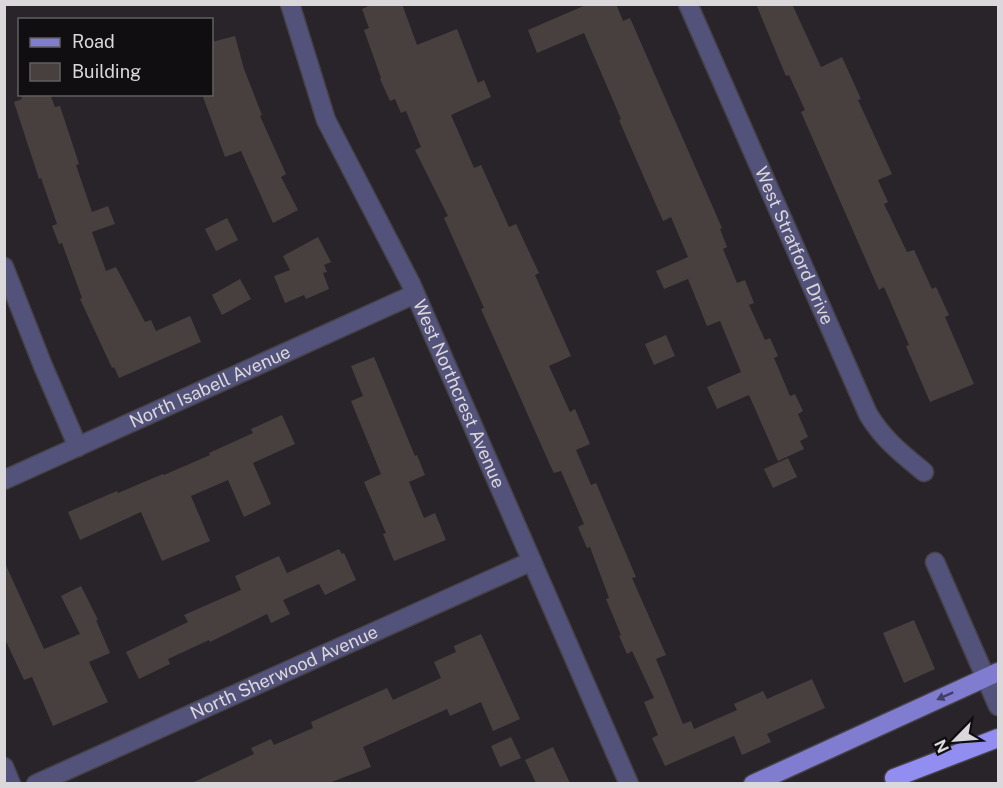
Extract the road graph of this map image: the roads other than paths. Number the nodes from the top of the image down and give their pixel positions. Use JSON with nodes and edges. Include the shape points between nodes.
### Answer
{"nodes":[{"id":1,"x":290,"y":4,"type":"edge"},
{"id":2,"x":688,"y":4,"type":"edge"},
{"id":3,"x":4,"y":267,"type":"edge"},
{"id":4,"x":415,"y":294,"type":"junction"},
{"id":5,"x":78,"y":447,"type":"junction"},
{"id":6,"x":924,"y":472,"type":"dead end"},
{"id":7,"x":4,"y":480,"type":"edge"},
{"id":8,"x":532,"y":561,"type":"junction"},
{"id":9,"x":935,"y":562,"type":"dead end"},
{"id":10,"x":992,"y":675,"type":"edge"},
{"id":11,"x":999,"y":706,"type":"edge"},
{"id":12,"x":999,"y":732,"type":"edge"},
{"id":13,"x":999,"y":738,"type":"edge"},
{"id":14,"x":4,"y":767,"type":"edge"},
{"id":15,"x":887,"y":781,"type":"edge"},
{"id":16,"x":11,"y":783,"type":"edge"},
{"id":17,"x":36,"y":783,"type":"edge"},
{"id":18,"x":629,"y":783,"type":"edge"},
{"id":19,"x":753,"y":783,"type":"edge"}],
"edges":[{"from":1,"to":4,"type":"street","name":"West Northcrest Avenue","via":[[326,120]]},
{"from":2,"to":6,"type":"street","name":"West Stratford Drive","via":[[868,414],[890,444]]},
{"from":3,"to":5,"type":"street"},
{"from":4,"to":5,"type":"street","name":"North Isabell Avenue"},
{"from":4,"to":8,"type":"street","name":"West Northcrest Avenue"},
{"from":5,"to":7,"type":"street","name":"North Isabell Avenue"},
{"from":8,"to":17,"type":"street","name":"North Sherwood Avenue"},
{"from":8,"to":18,"type":"street","name":"West Northcrest Avenue"},
{"from":9,"to":10,"type":"street"},
{"from":10,"to":11,"type":"street"},
{"from":10,"to":19,"type":"main road","one_way":true},
{"from":12,"to":15,"type":"main road"},
{"from":13,"to":15,"type":"highway"},
{"from":14,"to":16,"type":"street"}]}
